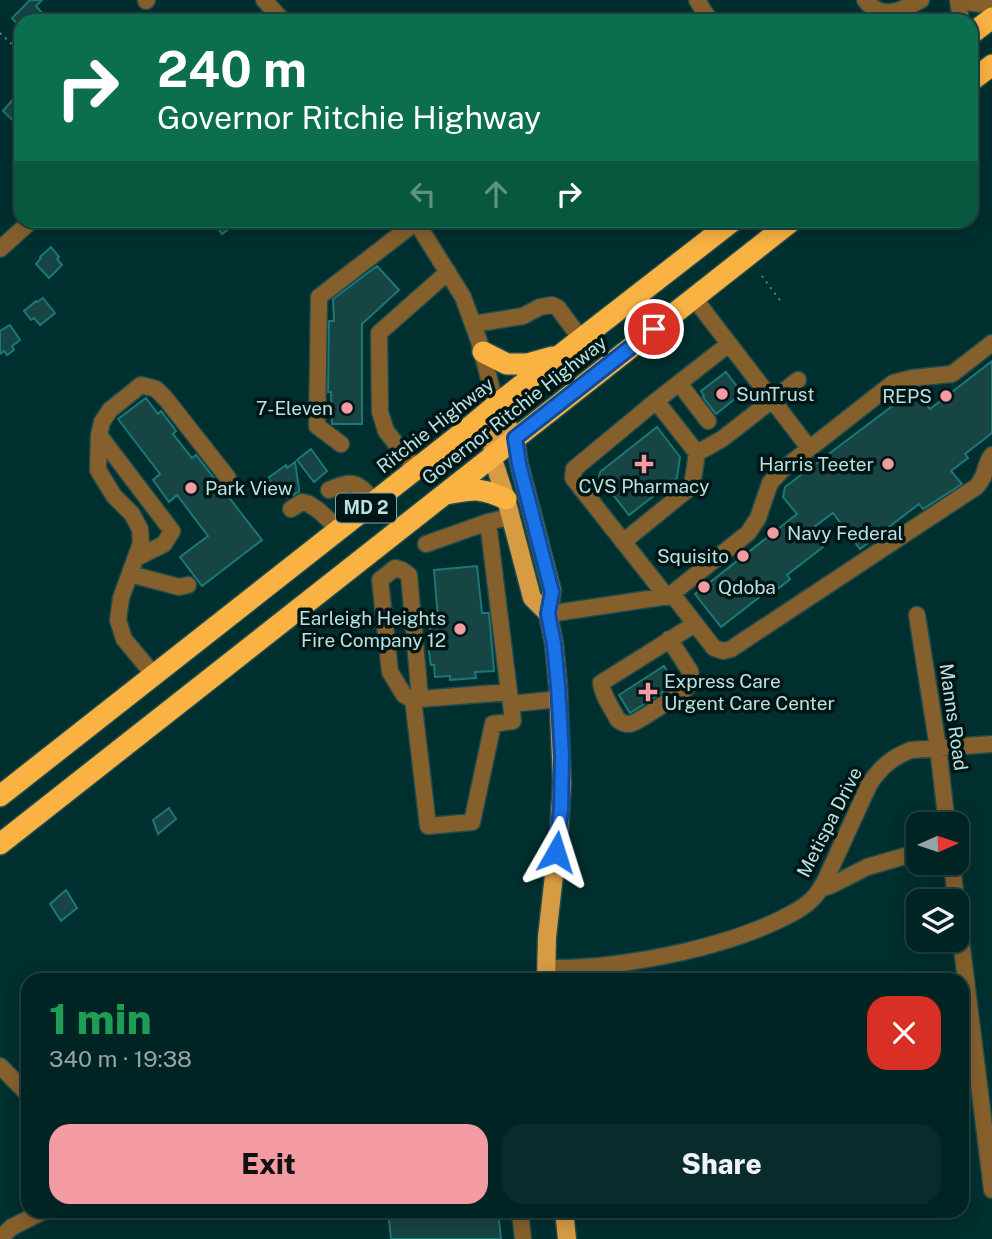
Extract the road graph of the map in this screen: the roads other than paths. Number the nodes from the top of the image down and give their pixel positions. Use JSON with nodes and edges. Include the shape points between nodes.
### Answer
{"nodes":[{"id":1,"x":264,"y":0,"type":"edge"},
{"id":2,"x":865,"y":0,"type":"edge"},
{"id":3,"x":921,"y":0,"type":"edge"},
{"id":4,"x":966,"y":0,"type":"edge"},
{"id":5,"x":992,"y":5,"type":"edge"},
{"id":6,"x":277,"y":14,"type":"edge"},
{"id":7,"x":992,"y":18,"type":"edge"},
{"id":8,"x":978,"y":29,"type":"edge"},
{"id":9,"x":992,"y":65,"type":"edge"},
{"id":10,"x":978,"y":76,"type":"edge"},
{"id":11,"x":23,"y":228,"type":"edge"},
{"id":12,"x":406,"y":228,"type":"edge"},
{"id":13,"x":420,"y":228,"type":"edge"},
{"id":14,"x":724,"y":228,"type":"edge"},
{"id":15,"x":783,"y":228,"type":"edge"},
{"id":16,"x":0,"y":249,"type":"edge"},
{"id":17,"x":449,"y":272,"type":"junction"},
{"id":18,"x":694,"y":298,"type":"junction"},
{"id":19,"x":474,"y":324,"type":"junction"},
{"id":20,"x":581,"y":339,"type":"junction"},
{"id":21,"x":729,"y":344,"type":"junction"},
{"id":22,"x":992,"y":344,"type":"edge"},
{"id":23,"x":483,"y":352,"type":"junction"},
{"id":24,"x":561,"y":354,"type":"junction"},
{"id":25,"x":798,"y":380,"type":"dead end"},
{"id":26,"x":679,"y":383,"type":"junction"},
{"id":27,"x":772,"y":399,"type":"junction"},
{"id":28,"x":656,"y":401,"type":"junction"},
{"id":29,"x":496,"y":405,"type":"junction"},
{"id":30,"x":715,"y":430,"type":"junction"},
{"id":31,"x":99,"y":435,"type":"junction"},
{"id":32,"x":515,"y":438,"type":"junction"},
{"id":33,"x":341,"y":444,"type":"dead end"},
{"id":34,"x":810,"y":448,"type":"junction"},
{"id":35,"x":697,"y":453,"type":"junction"},
{"id":36,"x":992,"y":455,"type":"edge"},
{"id":37,"x":492,"y":456,"type":"junction"},
{"id":38,"x":416,"y":469,"type":"junction"},
{"id":39,"x":228,"y":478,"type":"dead end"},
{"id":40,"x":329,"y":490,"type":"dead end"},
{"id":41,"x":444,"y":494,"type":"junction"},
{"id":42,"x":374,"y":502,"type":"junction"},
{"id":43,"x":508,"y":508,"type":"junction"},
{"id":44,"x":291,"y":509,"type":"dead end"},
{"id":45,"x":488,"y":522,"type":"junction"},
{"id":46,"x":338,"y":529,"type":"junction"},
{"id":47,"x":623,"y":541,"type":"junction"},
{"id":48,"x":426,"y":544,"type":"dead end"},
{"id":49,"x":379,"y":545,"type":"junction"},
{"id":50,"x":136,"y":558,"type":"junction"},
{"id":51,"x":395,"y":568,"type":"junction"},
{"id":52,"x":130,"y":575,"type":"junction"},
{"id":53,"x":188,"y":585,"type":"dead end"},
{"id":54,"x":670,"y":595,"type":"junction"},
{"id":55,"x":548,"y":614,"type":"junction"},
{"id":56,"x":917,"y":615,"type":"dead end"},
{"id":57,"x":695,"y":624,"type":"junction"},
{"id":58,"x":669,"y":639,"type":"junction"},
{"id":59,"x":153,"y":674,"type":"junction"},
{"id":60,"x":510,"y":698,"type":"junction"},
{"id":61,"x":416,"y":699,"type":"junction"},
{"id":62,"x":559,"y":699,"type":"junction"},
{"id":63,"x":992,"y":744,"type":"edge"},
{"id":64,"x":938,"y":748,"type":"junction"},
{"id":65,"x":0,"y":796,"type":"edge"},
{"id":66,"x":946,"y":812,"type":"edge"},
{"id":67,"x":0,"y":844,"type":"edge"},
{"id":68,"x":906,"y":856,"type":"edge"},
{"id":69,"x":820,"y":889,"type":"junction"},
{"id":70,"x":962,"y":952,"type":"edge"},
{"id":71,"x":546,"y":973,"type":"edge"},
{"id":72,"x":554,"y":973,"type":"edge"},
{"id":73,"x":965,"y":973,"type":"edge"},
{"id":74,"x":969,"y":1005,"type":"edge"},
{"id":75,"x":0,"y":1066,"type":"edge"},
{"id":76,"x":21,"y":1087,"type":"edge"},
{"id":77,"x":992,"y":1190,"type":"edge"},
{"id":78,"x":30,"y":1218,"type":"edge"},
{"id":79,"x":521,"y":1218,"type":"edge"},
{"id":80,"x":565,"y":1218,"type":"edge"},
{"id":81,"x":0,"y":1238,"type":"edge"},
{"id":82,"x":523,"y":1239,"type":"edge"},
{"id":83,"x":567,"y":1239,"type":"edge"}],
"edges":[{"from":1,"to":6,"type":"street"},
{"from":2,"to":3,"type":"street","via":[[880,12],[905,9]]},
{"from":4,"to":5,"type":"street"},
{"from":7,"to":8,"type":"highway"},
{"from":9,"to":10,"type":"highway"},
{"from":11,"to":16,"type":"street"},
{"from":12,"to":33,"type":"street","via":[[318,297],[317,426]]},
{"from":13,"to":17,"type":"street"},
{"from":14,"to":20,"type":"highway","name":"Ritchie Highway","number":"MD 2"},
{"from":15,"to":18,"type":"highway","name":"Governor Ritchie Highway","number":"MD 2"},
{"from":17,"to":19,"type":"street"},
{"from":17,"to":38,"type":"street","via":[[379,333],[380,412],[386,430]]},
{"from":18,"to":21,"type":"street"},
{"from":18,"to":32,"type":"highway","name":"Governor Ritchie Highway","number":"MD 2"},
{"from":19,"to":20,"type":"street","via":[[523,316],[552,305]]},
{"from":19,"to":23,"type":"street"},
{"from":20,"to":24,"type":"highway","name":"Ritchie Highway","number":"MD 2"},
{"from":21,"to":26,"type":"street"},
{"from":21,"to":27,"type":"street"},
{"from":22,"to":34,"type":"street","via":[[952,374],[893,383]]},
{"from":23,"to":24,"type":"highway","via":[[507,364],[527,364]]},
{"from":23,"to":29,"type":"street"},
{"from":24,"to":29,"type":"highway","name":"Ritchie Highway","number":"MD 2"},
{"from":25,"to":27,"type":"street"},
{"from":26,"to":28,"type":"street"},
{"from":26,"to":30,"type":"street"},
{"from":27,"to":30,"type":"street"},
{"from":27,"to":34,"type":"street"},
{"from":28,"to":35,"type":"street"},
{"from":28,"to":47,"type":"street","via":[[574,468],[573,478]]},
{"from":29,"to":32,"type":"main road"},
{"from":29,"to":37,"type":"main road"},
{"from":29,"to":38,"type":"highway","name":"Ritchie Highway","number":"MD 2"},
{"from":30,"to":35,"type":"street"},
{"from":31,"to":39,"type":"street","via":[[102,422],[120,402],[141,386],[156,389]]},
{"from":31,"to":50,"type":"street","via":[[98,470],[140,529]]},
{"from":31,"to":50,"type":"street","via":[[172,531],[164,544]]},
{"from":32,"to":37,"type":"highway","name":"Governor Ritchie Highway","number":"MD 2"},
{"from":32,"to":55,"type":"main road","via":[[552,592]]},
{"from":34,"to":54,"type":"street","via":[[771,483],[748,533]]},
{"from":35,"to":47,"type":"street","via":[[692,485]]},
{"from":36,"to":57,"type":"street","via":[[976,487],[731,649],[714,648]]},
{"from":37,"to":41,"type":"highway","name":"Governor Ritchie Highway","number":"MD 2"},
{"from":37,"to":43,"type":"main road"},
{"from":38,"to":42,"type":"highway","name":"Ritchie Highway","number":"MD 2"},
{"from":40,"to":42,"type":"street","via":[[343,483],[356,484]]},
{"from":41,"to":43,"type":"highway","via":[[488,490]]},
{"from":41,"to":49,"type":"highway","name":"Governor Ritchie Highway","number":"MD 2"},
{"from":42,"to":46,"type":"highway","name":"Ritchie Highway","number":"MD 2"},
{"from":43,"to":45,"type":"street"},
{"from":43,"to":55,"type":"main road","via":[[532,598]]},
{"from":44,"to":46,"type":"street","via":[[302,502],[309,504]]},
{"from":45,"to":48,"type":"street"},
{"from":45,"to":60,"type":"street"},
{"from":46,"to":59,"type":"highway","name":"Ritchie Highway","number":"MD 2"},
{"from":47,"to":54,"type":"street"},
{"from":49,"to":51,"type":"street"},
{"from":49,"to":67,"type":"highway","name":"Governor Ritchie Highway","number":"MD 2"},
{"from":50,"to":52,"type":"street"},
{"from":51,"to":61,"type":"street","via":[[408,575]]},
{"from":51,"to":61,"type":"street","via":[[380,580],[390,672],[404,695]]},
{"from":52,"to":53,"type":"street","via":[[179,587]]},
{"from":52,"to":59,"type":"street","via":[[118,620],[124,639]]},
{"from":54,"to":55,"type":"street"},
{"from":54,"to":57,"type":"street"},
{"from":55,"to":62,"type":"main road"},
{"from":56,"to":64,"type":"street","name":"Manns Road"},
{"from":57,"to":58,"type":"street"},
{"from":58,"to":58,"type":"street","via":[[690,671],[690,684],[638,720],[621,722],[601,683]]},
{"from":59,"to":65,"type":"highway","name":"Ritchie Highway","number":"MD 2"},
{"from":60,"to":61,"type":"street"},
{"from":60,"to":61,"type":"street","via":[[513,722],[493,724],[472,822],[428,827]]},
{"from":60,"to":62,"type":"street"},
{"from":62,"to":71,"type":"main road","via":[[561,808]]},
{"from":63,"to":64,"type":"street","name":"Metispa Drive"},
{"from":64,"to":66,"type":"street","name":"Manns Road"},
{"from":64,"to":69,"type":"street","name":"Metispa Drive","via":[[900,754],[877,772]]},
{"from":68,"to":69,"type":"street","via":[[867,867]]},
{"from":69,"to":72,"type":"street","name":"Metispa Drive","via":[[787,916],[721,943],[646,960]]},
{"from":70,"to":73,"type":"street"},
{"from":74,"to":77,"type":"street"},
{"from":75,"to":76,"type":"street"},
{"from":78,"to":81,"type":"street"},
{"from":79,"to":82,"type":"street"},
{"from":80,"to":83,"type":"main road"}]}
